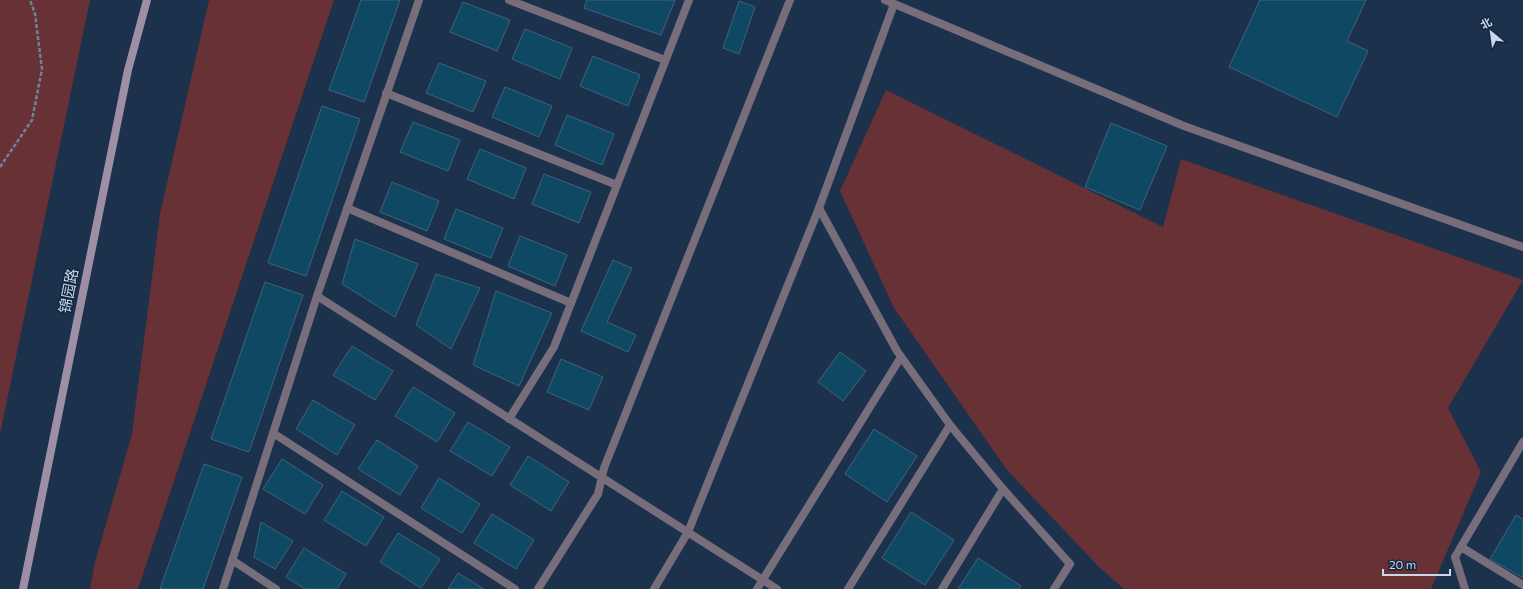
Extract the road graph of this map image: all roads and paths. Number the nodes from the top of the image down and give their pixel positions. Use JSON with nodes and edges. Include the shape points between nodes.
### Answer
{"nodes":[{"id":1,"x":30,"y":0,"type":"edge"},
{"id":2,"x":147,"y":0,"type":"edge"},
{"id":3,"x":419,"y":0,"type":"edge"},
{"id":4,"x":509,"y":0,"type":"edge"},
{"id":5,"x":689,"y":0,"type":"edge"},
{"id":6,"x":790,"y":0,"type":"edge"},
{"id":7,"x":885,"y":0,"type":"edge"},
{"id":8,"x":894,"y":4,"type":"junction"},
{"id":9,"x":665,"y":60,"type":"junction"},
{"id":10,"x":386,"y":93,"type":"junction"},
{"id":11,"x":0,"y":167,"type":"edge"},
{"id":12,"x":617,"y":185,"type":"junction"},
{"id":13,"x":347,"y":208,"type":"junction"},
{"id":14,"x":819,"y":208,"type":"junction"},
{"id":15,"x":1523,"y":246,"type":"edge"},
{"id":16,"x":317,"y":296,"type":"junction"},
{"id":17,"x":571,"y":303,"type":"junction"},
{"id":18,"x":901,"y":357,"type":"junction"},
{"id":19,"x":509,"y":419,"type":"junction"},
{"id":20,"x":950,"y":425,"type":"junction"},
{"id":21,"x":273,"y":433,"type":"junction"},
{"id":22,"x":1523,"y":442,"type":"edge"},
{"id":23,"x":602,"y":478,"type":"junction"},
{"id":24,"x":1003,"y":489,"type":"junction"},
{"id":25,"x":688,"y":532,"type":"junction"},
{"id":26,"x":1461,"y":546,"type":"junction"},
{"id":27,"x":232,"y":560,"type":"junction"},
{"id":28,"x":762,"y":580,"type":"junction"},
{"id":29,"x":1523,"y":585,"type":"edge"},
{"id":30,"x":23,"y":589,"type":"edge"},
{"id":31,"x":223,"y":589,"type":"edge"},
{"id":32,"x":276,"y":589,"type":"edge"},
{"id":33,"x":515,"y":589,"type":"edge"},
{"id":34,"x":538,"y":589,"type":"edge"},
{"id":35,"x":654,"y":589,"type":"edge"},
{"id":36,"x":757,"y":589,"type":"edge"},
{"id":37,"x":777,"y":589,"type":"edge"},
{"id":38,"x":848,"y":589,"type":"edge"},
{"id":39,"x":942,"y":589,"type":"edge"},
{"id":40,"x":1054,"y":589,"type":"edge"},
{"id":41,"x":1465,"y":589,"type":"edge"}],
"edges":[{"from":1,"to":11,"type":"path","via":[[42,68],[32,120]]},
{"from":2,"to":30,"type":"street","name":"锦园路","via":[[128,70]]},
{"from":3,"to":10,"type":"street"},
{"from":4,"to":9,"type":"street"},
{"from":5,"to":9,"type":"street"},
{"from":6,"to":23,"type":"street"},
{"from":7,"to":8,"type":"street"},
{"from":8,"to":14,"type":"street"},
{"from":8,"to":15,"type":"street","via":[[1184,126]]},
{"from":9,"to":12,"type":"street"},
{"from":10,"to":12,"type":"street"},
{"from":10,"to":13,"type":"street"},
{"from":12,"to":17,"type":"street"},
{"from":13,"to":16,"type":"street"},
{"from":13,"to":17,"type":"street"},
{"from":14,"to":18,"type":"street"},
{"from":14,"to":25,"type":"street"},
{"from":16,"to":19,"type":"street"},
{"from":16,"to":21,"type":"street"},
{"from":17,"to":19,"type":"street","via":[[554,347]]},
{"from":18,"to":20,"type":"street"},
{"from":18,"to":28,"type":"street"},
{"from":19,"to":23,"type":"street"},
{"from":20,"to":24,"type":"street"},
{"from":20,"to":38,"type":"street"},
{"from":21,"to":27,"type":"street"},
{"from":21,"to":33,"type":"street"},
{"from":22,"to":26,"type":"street"},
{"from":23,"to":25,"type":"street"},
{"from":23,"to":34,"type":"street","via":[[598,494]]},
{"from":24,"to":39,"type":"street"},
{"from":24,"to":40,"type":"street","via":[[1070,564]]},
{"from":25,"to":28,"type":"street"},
{"from":25,"to":35,"type":"street"},
{"from":26,"to":29,"type":"street"},
{"from":26,"to":41,"type":"street","via":[[1455,557]]},
{"from":27,"to":31,"type":"street"},
{"from":27,"to":32,"type":"street"},
{"from":28,"to":36,"type":"street"},
{"from":28,"to":37,"type":"street"}]}
